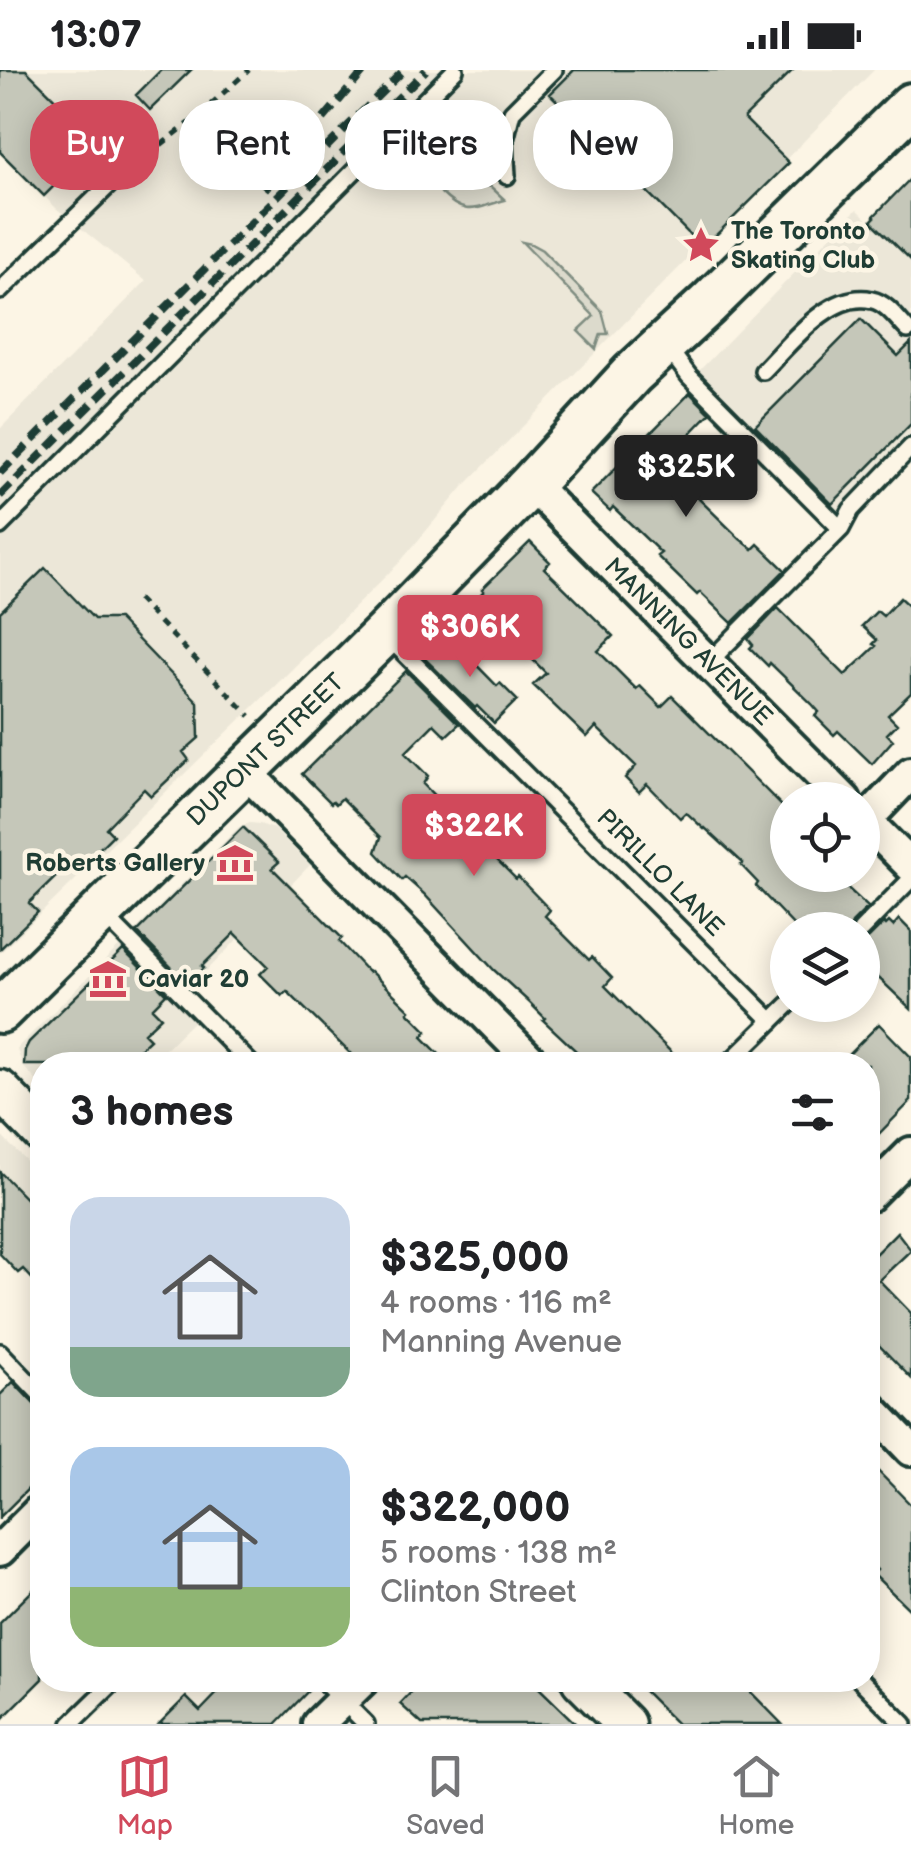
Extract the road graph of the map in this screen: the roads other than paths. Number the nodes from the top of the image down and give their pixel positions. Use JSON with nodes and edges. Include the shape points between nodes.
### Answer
{"nodes":[{"id":1,"x":455,"y":70,"type":"edge"},
{"id":2,"x":554,"y":70,"type":"edge"},
{"id":3,"x":911,"y":105,"type":"edge"},
{"id":4,"x":513,"y":111,"type":"edge"},
{"id":5,"x":103,"y":190,"type":"edge"},
{"id":6,"x":0,"y":291,"type":"edge"},
{"id":7,"x":908,"y":330,"type":"edge"},
{"id":8,"x":665,"y":343,"type":"junction"},
{"id":9,"x":764,"y":371,"type":"dead end"},
{"id":10,"x":911,"y":447,"type":"edge"},
{"id":11,"x":531,"y":484,"type":"junction"},
{"id":12,"x":0,"y":526,"type":"edge"},
{"id":13,"x":841,"y":529,"type":"junction"},
{"id":14,"x":385,"y":634,"type":"junction"},
{"id":15,"x":708,"y":663,"type":"junction"},
{"id":16,"x":245,"y":771,"type":"junction"},
{"id":17,"x":911,"y":773,"type":"edge"},
{"id":18,"x":828,"y":782,"type":"edge"},
{"id":19,"x":880,"y":796,"type":"edge"},
{"id":20,"x":880,"y":834,"type":"edge"},
{"id":21,"x":911,"y":866,"type":"edge"},
{"id":22,"x":911,"y":879,"type":"edge"},
{"id":23,"x":101,"y":912,"type":"junction"},
{"id":24,"x":879,"y":912,"type":"edge"},
{"id":25,"x":0,"y":1011,"type":"edge"},
{"id":26,"x":770,"y":1019,"type":"edge"},
{"id":27,"x":771,"y":1022,"type":"edge"},
{"id":28,"x":239,"y":1052,"type":"edge"},
{"id":29,"x":521,"y":1052,"type":"edge"},
{"id":30,"x":740,"y":1052,"type":"edge"},
{"id":31,"x":0,"y":1090,"type":"edge"},
{"id":32,"x":30,"y":1121,"type":"edge"},
{"id":33,"x":909,"y":1159,"type":"edge"},
{"id":34,"x":880,"y":1185,"type":"edge"},
{"id":35,"x":0,"y":1352,"type":"edge"},
{"id":36,"x":30,"y":1383,"type":"edge"},
{"id":37,"x":880,"y":1418,"type":"edge"},
{"id":38,"x":911,"y":1450,"type":"edge"},
{"id":39,"x":30,"y":1520,"type":"edge"},
{"id":40,"x":0,"y":1550,"type":"edge"},
{"id":41,"x":104,"y":1692,"type":"edge"},
{"id":42,"x":340,"y":1692,"type":"edge"},
{"id":43,"x":346,"y":1692,"type":"edge"},
{"id":44,"x":593,"y":1692,"type":"edge"},
{"id":45,"x":872,"y":1692,"type":"edge"},
{"id":46,"x":71,"y":1724,"type":"edge"},
{"id":47,"x":318,"y":1724,"type":"edge"},
{"id":48,"x":366,"y":1724,"type":"edge"},
{"id":49,"x":625,"y":1724,"type":"edge"},
{"id":50,"x":904,"y":1724,"type":"edge"}],
"edges":[{"from":1,"to":12,"type":"lane"},
{"from":2,"to":4,"type":"lane"},
{"from":3,"to":8,"type":"main road","name":"DUPONT STREET"},
{"from":5,"to":6,"type":"lane"},
{"from":7,"to":9,"type":"lane","via":[[874,300],[836,305]]},
{"from":8,"to":11,"type":"main road","name":"DUPONT STREET"},
{"from":8,"to":13,"type":"lane","via":[[689,376]]},
{"from":10,"to":13,"type":"lane"},
{"from":11,"to":14,"type":"main road","name":"DUPONT STREET"},
{"from":11,"to":15,"type":"street","name":"MANNING AVENUE"},
{"from":13,"to":15,"type":"lane"},
{"from":14,"to":16,"type":"main road","name":"DUPONT STREET"},
{"from":14,"to":26,"type":"lane","name":"PIRILLO LANE"},
{"from":15,"to":18,"type":"street","name":"MANNING AVENUE"},
{"from":16,"to":23,"type":"main road","name":"DUPONT STREET"},
{"from":16,"to":29,"type":"street"},
{"from":17,"to":19,"type":"street"},
{"from":20,"to":21,"type":"street","name":"MANNING AVENUE"},
{"from":22,"to":24,"type":"lane"},
{"from":23,"to":25,"type":"main road","name":"DUPONT STREET"},
{"from":23,"to":28,"type":"lane"},
{"from":27,"to":30,"type":"lane"},
{"from":31,"to":32,"type":"street"},
{"from":33,"to":34,"type":"street"},
{"from":35,"to":36,"type":"lane"},
{"from":37,"to":38,"type":"street"},
{"from":39,"to":40,"type":"street"},
{"from":41,"to":46,"type":"lane"},
{"from":42,"to":47,"type":"street"},
{"from":43,"to":48,"type":"lane"},
{"from":44,"to":49,"type":"street"},
{"from":45,"to":50,"type":"lane"}]}
